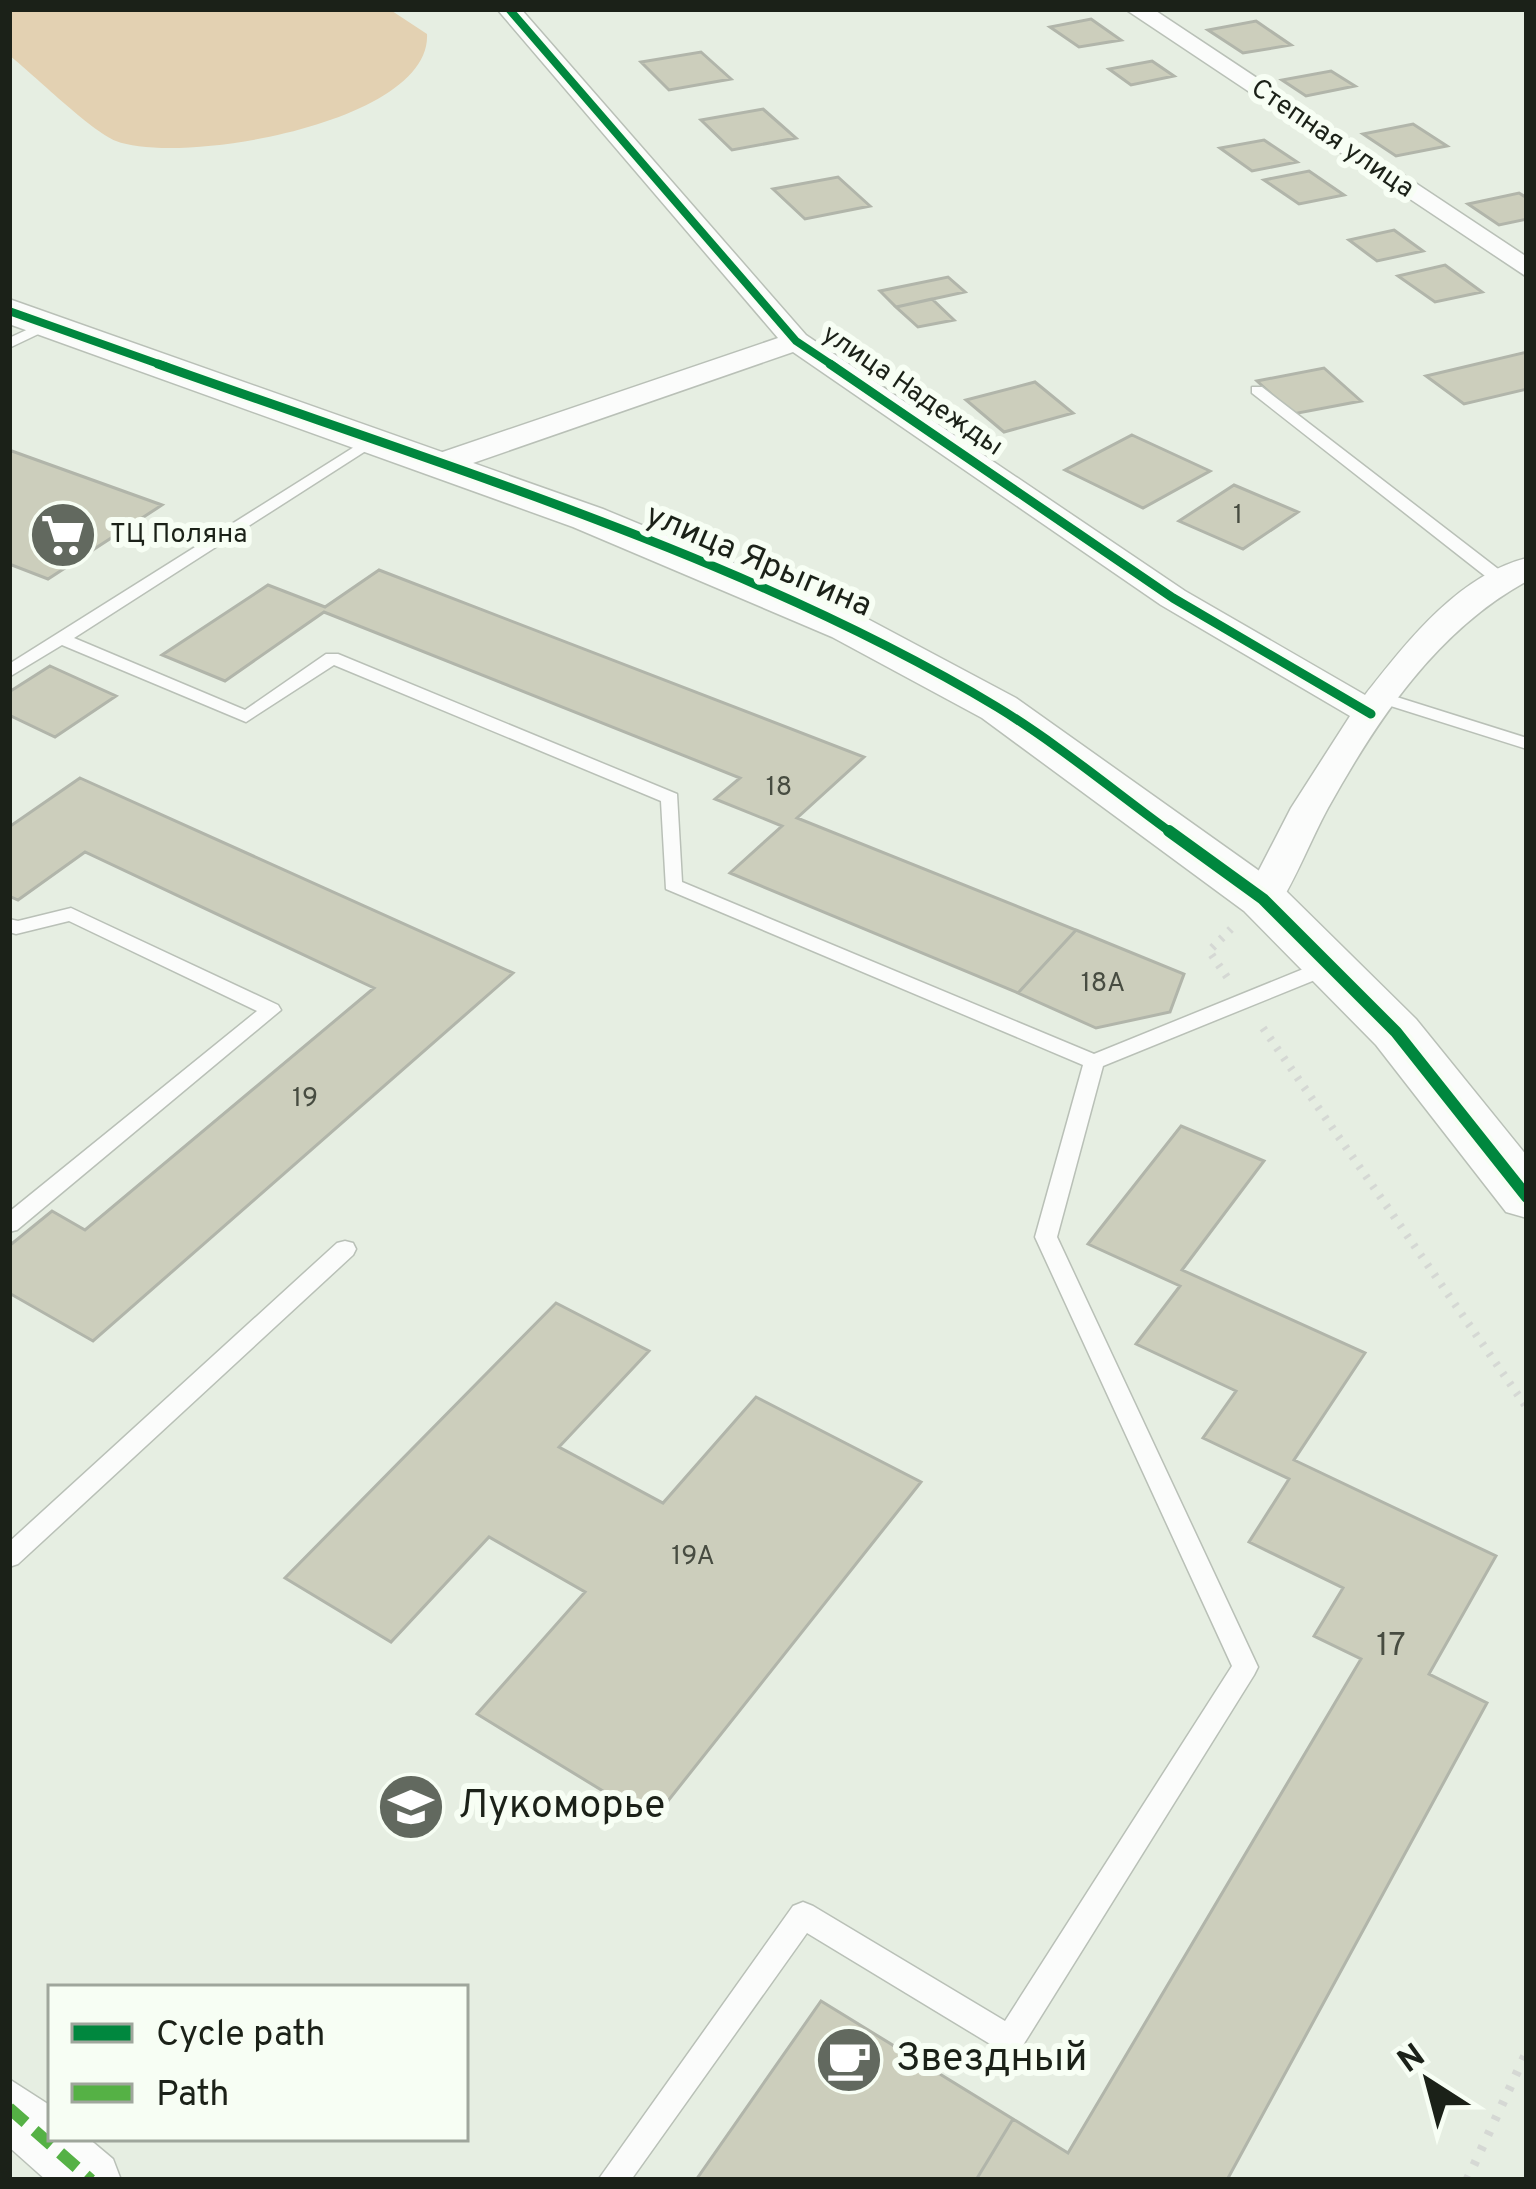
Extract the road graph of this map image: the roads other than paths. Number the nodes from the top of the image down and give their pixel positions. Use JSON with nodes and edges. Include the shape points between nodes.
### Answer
{"nodes":[{"id":1,"x":509,"y":9,"type":"edge"},
{"id":2,"x":1137,"y":9,"type":"edge"},
{"id":3,"x":1527,"y":269,"type":"edge"},
{"id":4,"x":21,"y":326,"type":"edge"},
{"id":5,"x":796,"y":341,"type":"junction"},
{"id":6,"x":1257,"y":390,"type":"dead end"},
{"id":7,"x":370,"y":442,"type":"junction"},
{"id":8,"x":436,"y":465,"type":"junction"},
{"id":9,"x":1513,"y":574,"type":"edge"},
{"id":10,"x":62,"y":639,"type":"junction"},
{"id":11,"x":9,"y":672,"type":"edge"},
{"id":12,"x":1378,"y":706,"type":"junction"},
{"id":13,"x":1527,"y":744,"type":"edge"},
{"id":14,"x":1263,"y":899,"type":"junction"},
{"id":15,"x":9,"y":925,"type":"edge"},
{"id":16,"x":1330,"y":966,"type":"junction"},
{"id":17,"x":1094,"y":1063,"type":"junction"},
{"id":18,"x":1527,"y":1197,"type":"edge"},
{"id":19,"x":9,"y":1224,"type":"edge"},
{"id":20,"x":345,"y":1249,"type":"dead end"},
{"id":21,"x":9,"y":1557,"type":"edge"},
{"id":22,"x":9,"y":2108,"type":"edge"},
{"id":23,"x":91,"y":2180,"type":"edge"},
{"id":24,"x":613,"y":2180,"type":"edge"}],
"edges":[{"from":1,"to":5,"type":"street","name":"улица Надежды"},
{"from":2,"to":3,"type":"street","name":"Степная улица"},
{"from":4,"to":7,"type":"street","name":"улица Ярыгина"},
{"from":5,"to":8,"type":"street"},
{"from":5,"to":12,"type":"street","name":"улица Надежды","via":[[1173,598]]},
{"from":6,"to":9,"type":"lane"},
{"from":7,"to":8,"type":"street","name":"улица Ярыгина"},
{"from":7,"to":10,"type":"lane"},
{"from":8,"to":14,"type":"street","name":"улица Ярыгина","via":[[588,518],[867,637],[999,708]]},
{"from":9,"to":12,"type":"street","via":[[1453,612]]},
{"from":10,"to":11,"type":"lane"},
{"from":10,"to":17,"type":"lane","via":[[246,717],[332,658],[670,798],[673,885]]},
{"from":12,"to":13,"type":"lane"},
{"from":12,"to":14,"type":"street","via":[[1305,809]]},
{"from":14,"to":16,"type":"street","name":"улица Ярыгина"},
{"from":15,"to":19,"type":"lane","via":[[71,914],[271,1010]]},
{"from":16,"to":17,"type":"lane"},
{"from":16,"to":18,"type":"street","name":"улица Ярыгина","via":[[1396,1032]]},
{"from":17,"to":24,"type":"lane","via":[[1046,1237],[1245,1666],[1010,2040],[803,1916]]},
{"from":20,"to":21,"type":"lane"},
{"from":22,"to":23,"type":"street"}]}
